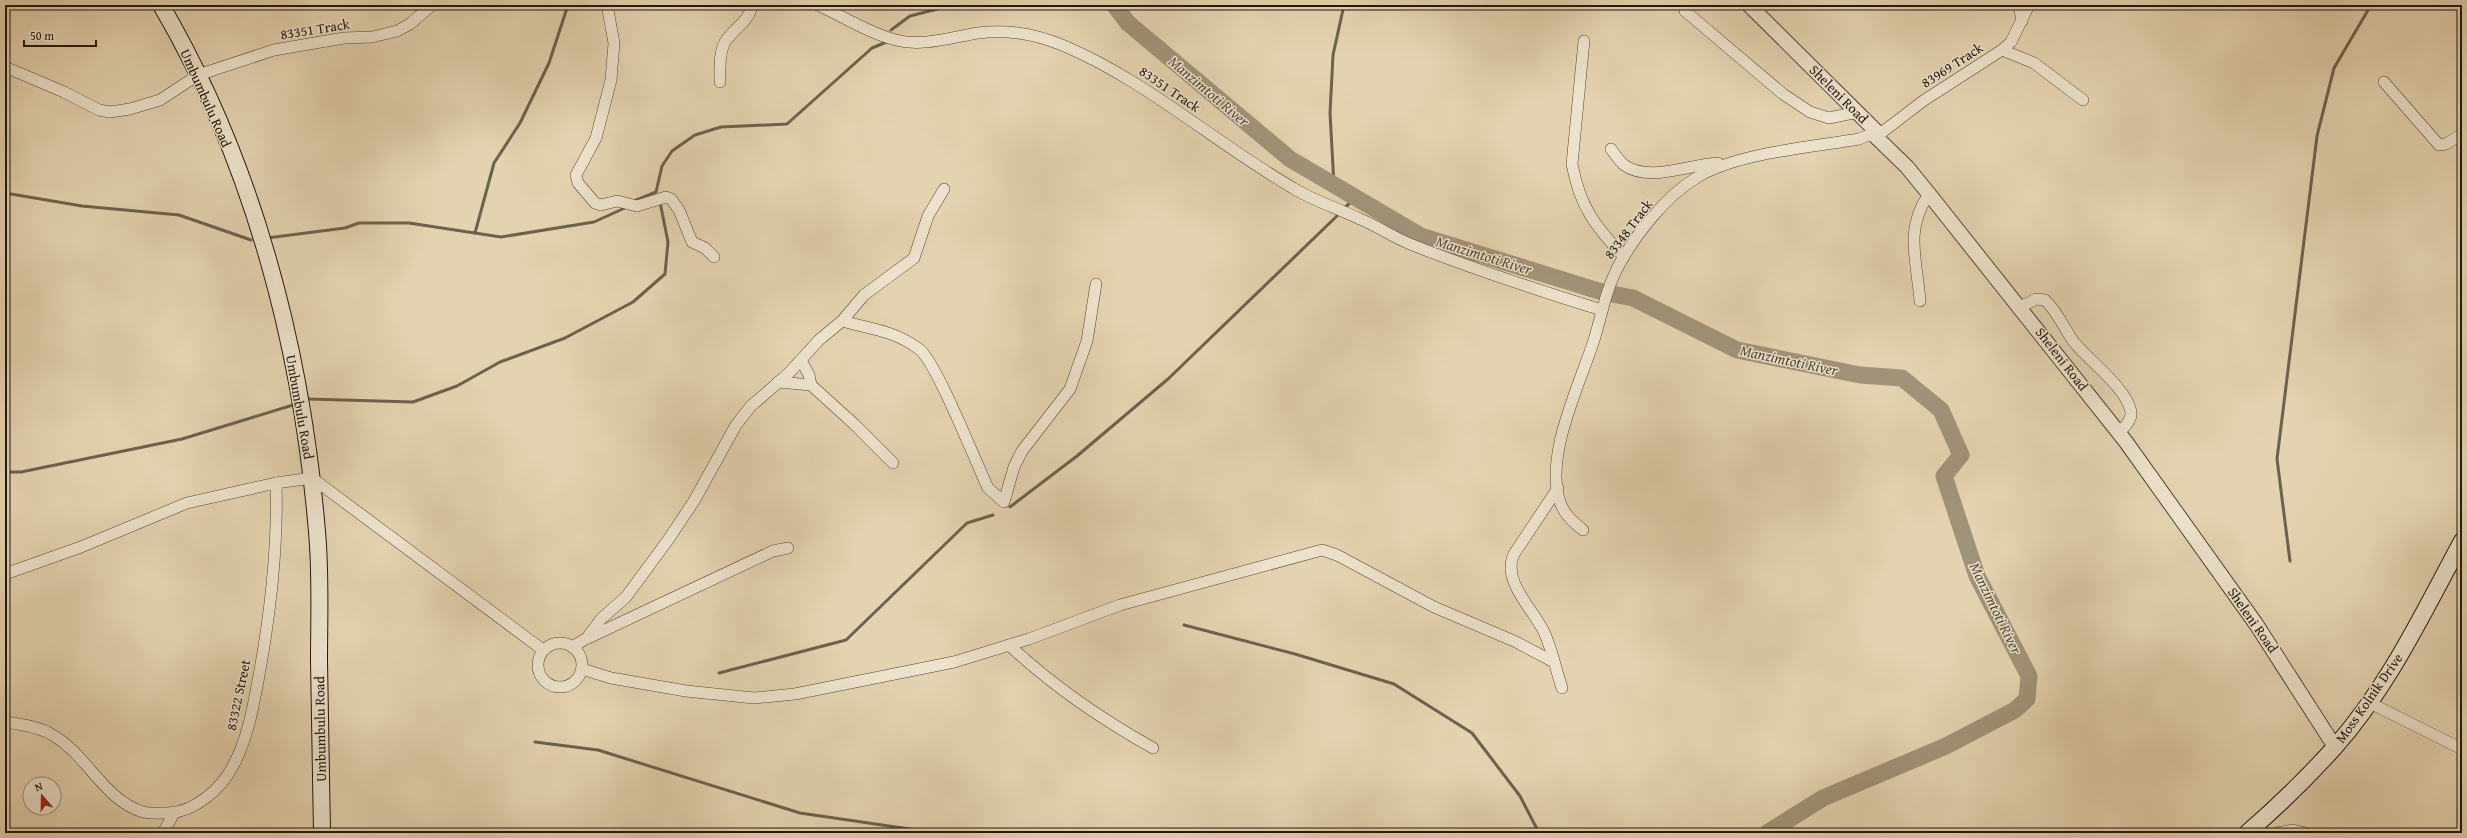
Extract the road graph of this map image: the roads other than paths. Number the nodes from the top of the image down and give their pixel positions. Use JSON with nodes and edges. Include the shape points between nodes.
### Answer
{"nodes":[{"id":1,"x":161,"y":5,"type":"edge"},
{"id":2,"x":432,"y":5,"type":"edge"},
{"id":3,"x":608,"y":5,"type":"edge"},
{"id":4,"x":752,"y":5,"type":"edge"},
{"id":5,"x":818,"y":5,"type":"edge"},
{"id":6,"x":1749,"y":5,"type":"edge"},
{"id":7,"x":2019,"y":5,"type":"edge"},
{"id":8,"x":2029,"y":5,"type":"edge"},
{"id":9,"x":1685,"y":11,"type":"dead end"},
{"id":10,"x":2022,"y":21,"type":"junction"},
{"id":11,"x":1584,"y":41,"type":"dead end"},
{"id":12,"x":2002,"y":50,"type":"junction"},
{"id":13,"x":5,"y":67,"type":"edge"},
{"id":14,"x":198,"y":75,"type":"junction"},
{"id":15,"x":720,"y":82,"type":"dead end"},
{"id":16,"x":2384,"y":82,"type":"dead end"},
{"id":17,"x":2083,"y":100,"type":"dead end"},
{"id":18,"x":1858,"y":112,"type":"junction"},
{"id":19,"x":1876,"y":134,"type":"junction"},
{"id":20,"x":2462,"y":134,"type":"edge"},
{"id":21,"x":1611,"y":149,"type":"dead end"},
{"id":22,"x":1727,"y":164,"type":"junction"},
{"id":23,"x":944,"y":189,"type":"dead end"},
{"id":24,"x":1929,"y":194,"type":"junction"},
{"id":25,"x":714,"y":257,"type":"dead end"},
{"id":26,"x":1624,"y":257,"type":"junction"},
{"id":27,"x":1096,"y":284,"type":"dead end"},
{"id":28,"x":1920,"y":301,"type":"dead end"},
{"id":29,"x":1603,"y":304,"type":"junction"},
{"id":30,"x":2020,"y":307,"type":"junction"},
{"id":31,"x":842,"y":321,"type":"junction"},
{"id":32,"x":801,"y":360,"type":"junction"},
{"id":33,"x":778,"y":382,"type":"junction"},
{"id":34,"x":811,"y":385,"type":"junction"},
{"id":35,"x":2119,"y":433,"type":"junction"},
{"id":36,"x":893,"y":463,"type":"dead end"},
{"id":37,"x":312,"y":478,"type":"junction"},
{"id":38,"x":276,"y":483,"type":"junction"},
{"id":39,"x":1558,"y":488,"type":"junction"},
{"id":40,"x":1583,"y":530,"type":"dead end"},
{"id":41,"x":2462,"y":541,"type":"edge"},
{"id":42,"x":788,"y":548,"type":"dead end"},
{"id":43,"x":5,"y":574,"type":"edge"},
{"id":44,"x":587,"y":638,"type":"junction"},
{"id":45,"x":1010,"y":645,"type":"junction"},
{"id":46,"x":572,"y":647,"type":"junction"},
{"id":47,"x":543,"y":650,"type":"junction"},
{"id":48,"x":1552,"y":662,"type":"junction"},
{"id":49,"x":582,"y":669,"type":"junction"},
{"id":50,"x":1562,"y":688,"type":"dead end"},
{"id":51,"x":2368,"y":702,"type":"junction"},
{"id":52,"x":5,"y":722,"type":"edge"},
{"id":53,"x":2335,"y":747,"type":"junction"},
{"id":54,"x":1153,"y":748,"type":"dead end"},
{"id":55,"x":2462,"y":749,"type":"edge"},
{"id":56,"x":174,"y":813,"type":"junction"},
{"id":57,"x":2249,"y":832,"type":"edge"},
{"id":58,"x":160,"y":833,"type":"edge"},
{"id":59,"x":322,"y":833,"type":"edge"},
{"id":60,"x":2277,"y":833,"type":"edge"},
{"id":61,"x":2306,"y":833,"type":"edge"}],
"edges":[{"from":1,"to":14,"type":"main road","name":"Umbumbulu Road"},
{"from":2,"to":14,"type":"street","name":"83351 Track","via":[[410,24],[385,35],[344,38],[274,50]]},
{"from":3,"to":25,"type":"street","via":[[614,43],[611,80],[596,138],[576,175],[578,184],[601,205],[617,201],[638,206],[666,197],[671,198],[692,242],[705,248]]},
{"from":4,"to":15,"type":"street","via":[[747,18],[725,42],[721,54]]},
{"from":5,"to":29,"type":"street","name":"83351 Track","via":[[897,41],[924,41],[1002,32],[1030,34],[1061,44],[1145,89],[1256,166],[1328,207],[1361,219],[1408,243],[1499,278]]},
{"from":6,"to":18,"type":"street","name":"Sheleni Road"},
{"from":7,"to":10,"type":"street"},
{"from":8,"to":10,"type":"street","name":"83969 Track"},
{"from":9,"to":18,"type":"street","via":[[1783,94],[1810,112],[1829,118]]},
{"from":10,"to":12,"type":"street","name":"83969 Track","via":[[2011,42]]},
{"from":11,"to":26,"type":"street","via":[[1580,96],[1573,140],[1573,171],[1584,207]]},
{"from":12,"to":17,"type":"street","via":[[2034,63]]},
{"from":12,"to":19,"type":"street","name":"83969 Track"},
{"from":13,"to":14,"type":"street","name":"83351 Track","via":[[100,110],[110,112],[150,104]]},
{"from":14,"to":37,"type":"main road","name":"Umbumbulu Road","via":[[216,114],[253,212],[282,311],[302,408]]},
{"from":16,"to":20,"type":"street","via":[[2439,145],[2446,144]]},
{"from":18,"to":19,"type":"street","name":"Sheleni Road"},
{"from":19,"to":22,"type":"street","name":"83348 Track"},
{"from":19,"to":24,"type":"street","name":"Sheleni Road"},
{"from":21,"to":22,"type":"street","via":[[1625,166],[1652,172],[1667,172],[1707,164]]},
{"from":22,"to":26,"type":"street","name":"83348 Track","via":[[1706,172],[1678,190]]},
{"from":23,"to":31,"type":"street","via":[[928,216],[914,258],[864,295]]},
{"from":24,"to":28,"type":"street","via":[[1918,210],[1912,242]]},
{"from":24,"to":30,"type":"street","name":"Sheleni Road"},
{"from":26,"to":29,"type":"street","name":"83348 Track"},
{"from":27,"to":31,"type":"street","via":[[1087,341],[1070,389],[1022,451],[1014,467],[1004,502],[988,488],[923,353],[888,332]]},
{"from":29,"to":39,"type":"street","name":"83348 Track","via":[[1594,340],[1559,445]]},
{"from":30,"to":35,"type":"street","name":"Sheleni Road"},
{"from":30,"to":35,"type":"street","via":[[2036,300],[2045,300],[2092,364],[2115,383],[2131,413],[2129,422]]},
{"from":31,"to":32,"type":"street","via":[[819,340]]},
{"from":32,"to":33,"type":"street"},
{"from":32,"to":34,"type":"street"},
{"from":33,"to":34,"type":"street"},
{"from":33,"to":44,"type":"street","via":[[751,406],[736,425],[694,501],[668,540],[626,598],[601,619]]},
{"from":34,"to":36,"type":"street"},
{"from":35,"to":53,"type":"street","name":"Sheleni Road","via":[[2256,624]]},
{"from":37,"to":38,"type":"street"},
{"from":37,"to":47,"type":"street"},
{"from":37,"to":59,"type":"main road","name":"Umbumbulu Road","via":[[319,562]]},
{"from":38,"to":43,"type":"street","via":[[187,504],[81,547]]},
{"from":38,"to":56,"type":"street","name":"83322 Street","via":[[271,608],[252,712],[243,742],[224,781],[200,802]]},
{"from":39,"to":40,"type":"street","name":"83348 Track","via":[[1560,502],[1566,513]]},
{"from":39,"to":48,"type":"street","via":[[1514,554],[1511,564],[1521,596],[1545,634]]},
{"from":41,"to":51,"type":"main road","name":"Moss Kolnik Drive","via":[[2394,664]]},
{"from":42,"to":44,"type":"street","via":[[773,551]]},
{"from":44,"to":46,"type":"street"},
{"from":45,"to":48,"type":"street","via":[[1120,605],[1322,550],[1337,555],[1434,607],[1514,641]]},
{"from":45,"to":49,"type":"street","via":[[918,670],[795,694],[754,698],[646,686]]},
{"from":45,"to":54,"type":"street","via":[[1040,674],[1082,705]]},
{"from":46,"to":47,"type":"street","via":[[554,643]]},
{"from":46,"to":49,"type":"street","via":[[580,657]]},
{"from":47,"to":49,"type":"street","via":[[537,667],[546,683],[552,686],[565,686],[576,680]]},
{"from":48,"to":50,"type":"street"},
{"from":51,"to":53,"type":"main road","name":"Moss Kolnik Drive"},
{"from":51,"to":55,"type":"street"},
{"from":52,"to":56,"type":"street","name":"83322 Street","via":[[54,736],[80,758],[112,792],[136,808],[144,812]]},
{"from":53,"to":57,"type":"main road","name":"Moss Kolnik Drive"},
{"from":56,"to":58,"type":"street","via":[[164,831]]},
{"from":60,"to":61,"type":"street","via":[[2293,830]]}]}
